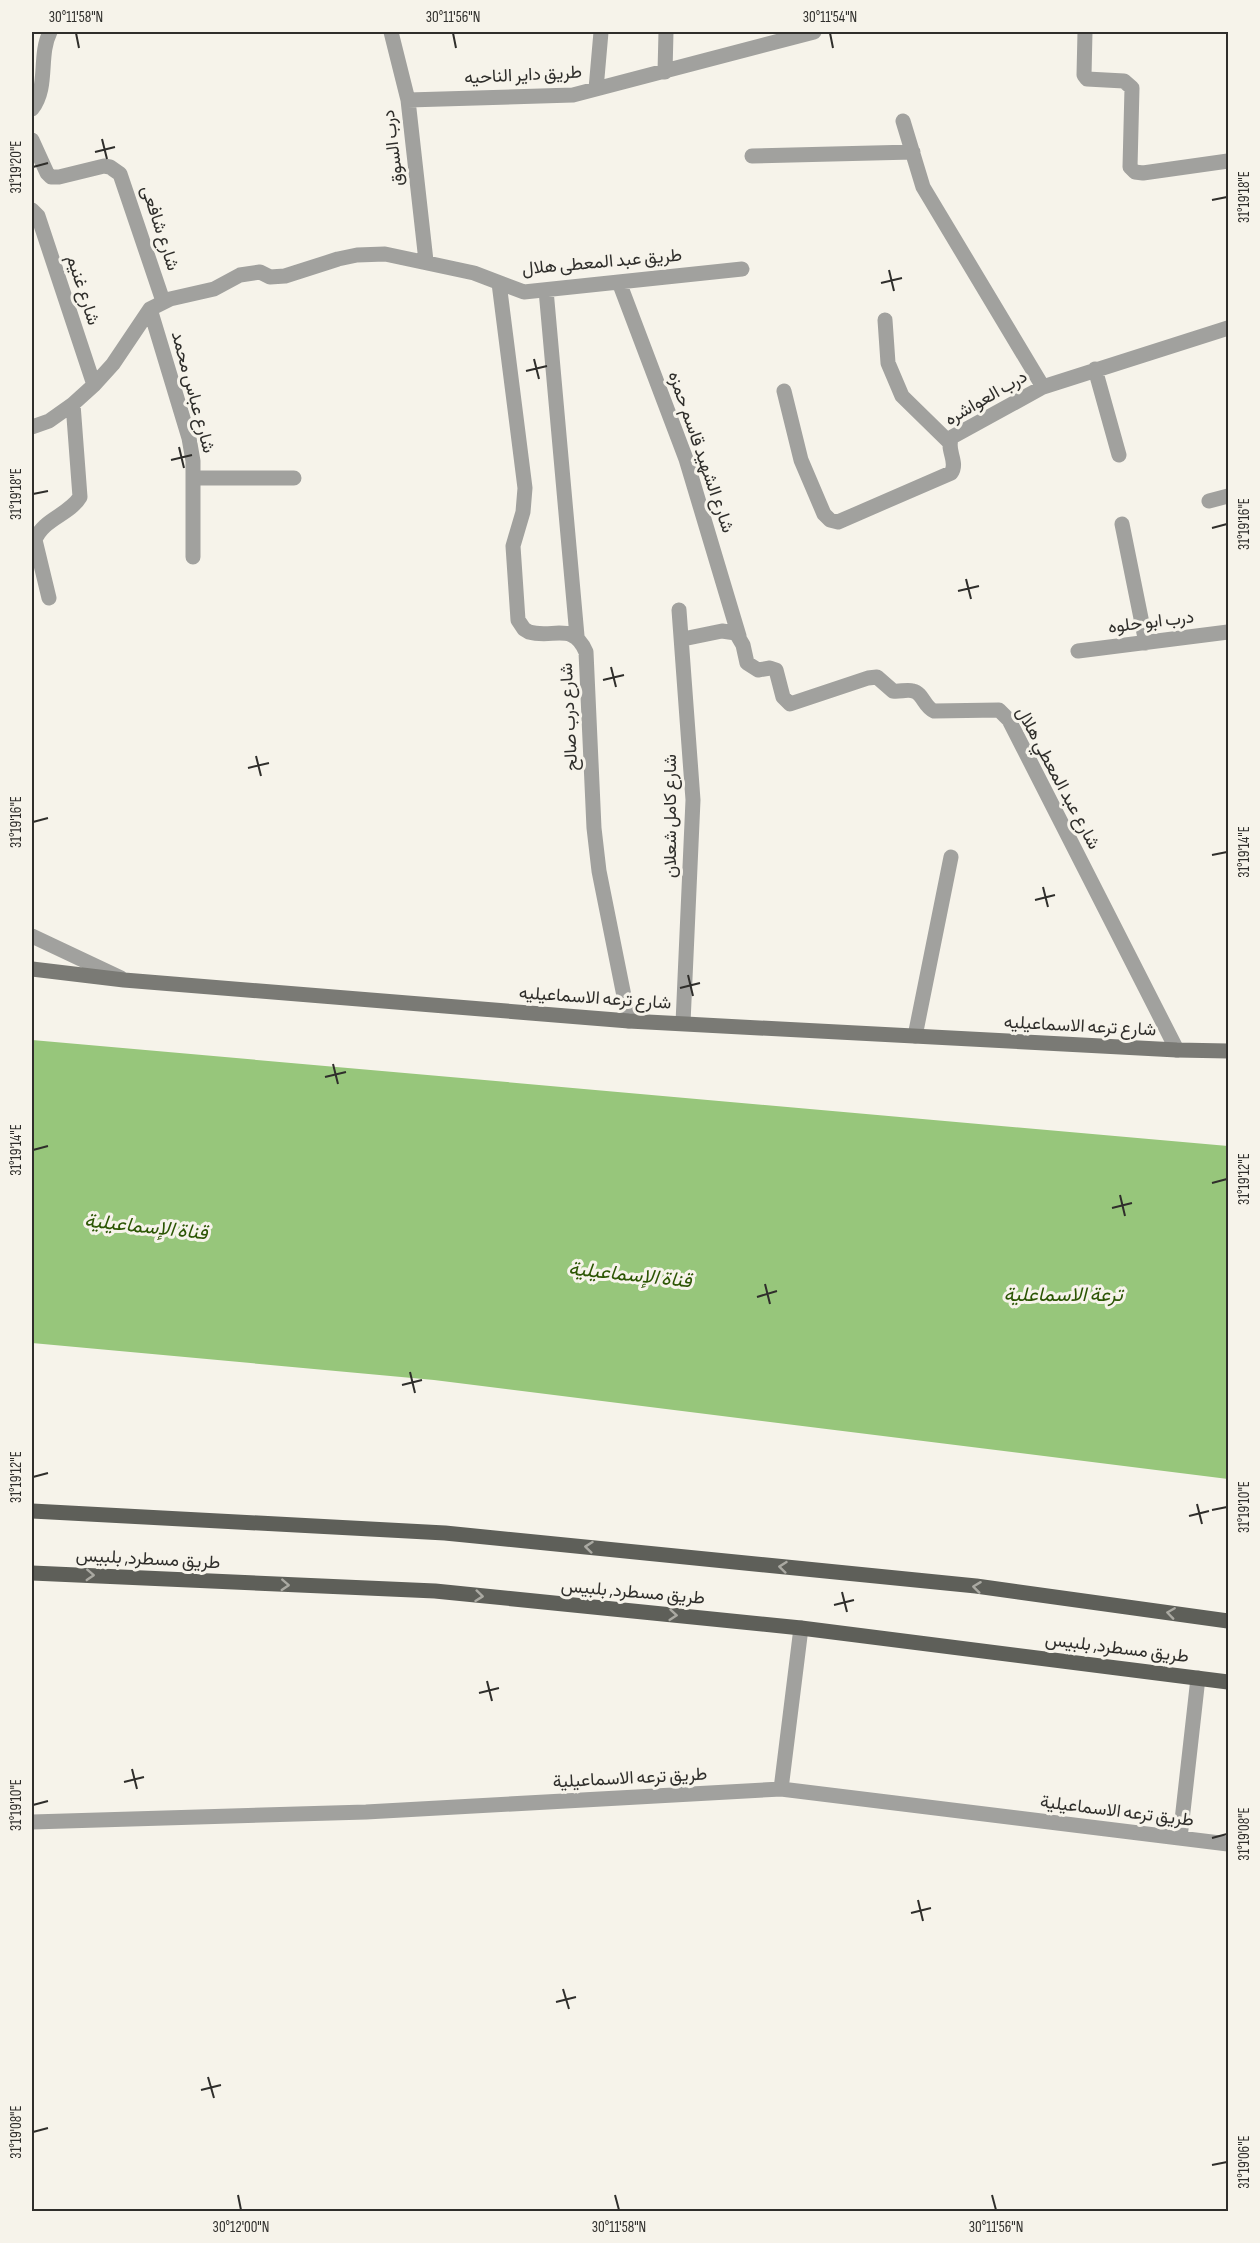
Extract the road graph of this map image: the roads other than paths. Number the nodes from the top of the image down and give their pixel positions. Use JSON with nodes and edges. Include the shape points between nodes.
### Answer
{"nodes":[{"id":1,"x":50,"y":32,"type":"edge"},
{"id":2,"x":391,"y":32,"type":"edge"},
{"id":3,"x":601,"y":32,"type":"edge"},
{"id":4,"x":666,"y":32,"type":"edge"},
{"id":5,"x":814,"y":32,"type":"edge"},
{"id":6,"x":1085,"y":32,"type":"edge"},
{"id":7,"x":665,"y":72,"type":"junction"},
{"id":8,"x":596,"y":89,"type":"junction"},
{"id":9,"x":408,"y":100,"type":"junction"},
{"id":10,"x":32,"y":109,"type":"edge"},
{"id":11,"x":903,"y":121,"type":"dead end"},
{"id":12,"x":32,"y":140,"type":"edge"},
{"id":13,"x":913,"y":152,"type":"junction"},
{"id":14,"x":752,"y":156,"type":"dead end"},
{"id":15,"x":1228,"y":161,"type":"edge"},
{"id":16,"x":32,"y":210,"type":"edge"},
{"id":17,"x":426,"y":261,"type":"junction"},
{"id":18,"x":742,"y":269,"type":"dead end"},
{"id":19,"x":619,"y":282,"type":"junction"},
{"id":20,"x":499,"y":283,"type":"junction"},
{"id":21,"x":546,"y":290,"type":"junction"},
{"id":22,"x":156,"y":305,"type":"junction"},
{"id":23,"x":885,"y":320,"type":"dead end"},
{"id":24,"x":1228,"y":328,"type":"edge"},
{"id":25,"x":1095,"y":369,"type":"junction"},
{"id":26,"x":94,"y":385,"type":"junction"},
{"id":27,"x":1043,"y":387,"type":"junction"},
{"id":28,"x":784,"y":391,"type":"dead end"},
{"id":29,"x":73,"y":404,"type":"junction"},
{"id":30,"x":32,"y":428,"type":"edge"},
{"id":31,"x":949,"y":442,"type":"junction"},
{"id":32,"x":1119,"y":455,"type":"dead end"},
{"id":33,"x":194,"y":478,"type":"junction"},
{"id":34,"x":294,"y":478,"type":"dead end"},
{"id":35,"x":1228,"y":496,"type":"edge"},
{"id":36,"x":1209,"y":501,"type":"dead end"},
{"id":37,"x":1122,"y":524,"type":"dead end"},
{"id":38,"x":193,"y":558,"type":"dead end"},
{"id":39,"x":49,"y":598,"type":"dead end"},
{"id":40,"x":679,"y":610,"type":"dead end"},
{"id":41,"x":1228,"y":632,"type":"edge"},
{"id":42,"x":577,"y":636,"type":"junction"},
{"id":43,"x":740,"y":636,"type":"junction"},
{"id":44,"x":683,"y":639,"type":"junction"},
{"id":45,"x":1146,"y":642,"type":"junction"},
{"id":46,"x":1078,"y":651,"type":"dead end"},
{"id":47,"x":951,"y":857,"type":"dead end"},
{"id":48,"x":32,"y":936,"type":"edge"},
{"id":49,"x":32,"y":969,"type":"edge"},
{"id":50,"x":124,"y":980,"type":"junction"},
{"id":51,"x":629,"y":1021,"type":"junction"},
{"id":52,"x":683,"y":1023,"type":"junction"},
{"id":53,"x":915,"y":1036,"type":"junction"},
{"id":54,"x":1177,"y":1050,"type":"junction"},
{"id":55,"x":1228,"y":1051,"type":"edge"},
{"id":56,"x":32,"y":1512,"type":"edge"},
{"id":57,"x":32,"y":1573,"type":"edge"},
{"id":58,"x":1228,"y":1621,"type":"edge"},
{"id":59,"x":801,"y":1628,"type":"junction"},
{"id":60,"x":1198,"y":1678,"type":"junction"},
{"id":61,"x":1228,"y":1682,"type":"edge"},
{"id":62,"x":781,"y":1789,"type":"junction"},
{"id":63,"x":32,"y":1822,"type":"edge"},
{"id":64,"x":1180,"y":1838,"type":"junction"},
{"id":65,"x":1228,"y":1844,"type":"edge"}],
"edges":[{"from":1,"to":10,"type":"street","via":[[43,84]]},
{"from":2,"to":9,"type":"street","name":"درب السوق"},
{"from":3,"to":8,"type":"street"},
{"from":4,"to":7,"type":"street"},
{"from":5,"to":7,"type":"street","name":"طريق داير الناحيه"},
{"from":6,"to":15,"type":"street","via":[[1086,79],[1124,81],[1132,88],[1130,167],[1135,172]]},
{"from":7,"to":8,"type":"street","name":"طريق داير الناحيه"},
{"from":8,"to":9,"type":"street","name":"طريق داير الناحيه","via":[[573,95]]},
{"from":9,"to":17,"type":"street","name":"درب السوق"},
{"from":11,"to":13,"type":"street"},
{"from":12,"to":22,"type":"street","name":"شارع شافعى","via":[[51,177],[104,166],[120,174]]},
{"from":13,"to":14,"type":"street"},
{"from":13,"to":27,"type":"street","via":[[923,187]]},
{"from":16,"to":26,"type":"street","name":"شارع غنيم","via":[[38,216]]},
{"from":17,"to":20,"type":"street","name":"طريق عبد المعطى هلال"},
{"from":17,"to":22,"type":"street","name":"طريق عبد المعطى هلال","via":[[385,254],[357,255],[285,276],[270,277],[260,272],[240,275],[214,289]]},
{"from":18,"to":19,"type":"street","name":"طريق عبد المعطى هلال"},
{"from":19,"to":21,"type":"street","name":"طريق عبد المعطى هلال"},
{"from":19,"to":43,"type":"street","name":"شارع الشهيد قاسم حمزه","via":[[686,459]]},
{"from":20,"to":21,"type":"street","name":"طريق عبد المعطى هلال","via":[[524,292]]},
{"from":20,"to":42,"type":"street","name":"شارع درب صالح","via":[[525,488],[520,527],[513,546],[518,620],[529,632],[566,632]]},
{"from":21,"to":42,"type":"street"},
{"from":22,"to":26,"type":"street"},
{"from":22,"to":33,"type":"street","name":"شارع عباس محمد","via":[[189,438]]},
{"from":23,"to":31,"type":"street","via":[[888,363],[902,396]]},
{"from":24,"to":25,"type":"street","name":"درب العواشره"},
{"from":25,"to":27,"type":"street","name":"درب العواشره"},
{"from":25,"to":32,"type":"street"},
{"from":26,"to":29,"type":"street"},
{"from":27,"to":31,"type":"street","name":"درب العواشره","via":[[953,436]]},
{"from":28,"to":31,"type":"street","name":"درب العواشره","via":[[801,460],[824,514],[834,522],[951,473],[954,467]]},
{"from":29,"to":30,"type":"street"},
{"from":29,"to":39,"type":"street","via":[[81,497],[42,527],[35,540]]},
{"from":33,"to":34,"type":"street"},
{"from":33,"to":38,"type":"street","name":"شارع عباس محمد"},
{"from":35,"to":36,"type":"street"},
{"from":37,"to":45,"type":"street"},
{"from":40,"to":44,"type":"street","name":"شارع كامل شعلان"},
{"from":41,"to":45,"type":"street","name":"درب ابو حلوه"},
{"from":42,"to":51,"type":"street","name":"شارع درب صالح","via":[[586,652],[598,871]]},
{"from":43,"to":44,"type":"street","via":[[726,630]]},
{"from":43,"to":54,"type":"street","name":"شارع عبد المعطي هلال","via":[[747,663],[758,670],[776,670],[783,697],[790,704],[877,677],[893,691],[918,693],[934,711],[999,710],[1009,720]]},
{"from":44,"to":52,"type":"street","name":"شارع كامل شعلان","via":[[693,800]]},
{"from":45,"to":46,"type":"street","name":"درب ابو حلوه"},
{"from":47,"to":53,"type":"street"},
{"from":48,"to":50,"type":"street"},
{"from":49,"to":50,"type":"main road","name":"شارع ترعه الاسماعيليه"},
{"from":50,"to":51,"type":"main road","name":"شارع ترعه الاسماعيليه"},
{"from":51,"to":52,"type":"main road","name":"شارع ترعه الاسماعيليه"},
{"from":52,"to":53,"type":"main road","name":"شارع ترعه الاسماعيليه"},
{"from":53,"to":54,"type":"main road","name":"شارع ترعه الاسماعيليه"},
{"from":54,"to":55,"type":"main road","name":"شارع ترعه الاسماعيليه"},
{"from":58,"to":56,"type":"main road","one_way":true,"via":[[976,1586],[445,1533]]},
{"from":57,"to":59,"type":"main road","name":"طريق مسطرد, بلبيس","one_way":true,"via":[[435,1592]]},
{"from":59,"to":60,"type":"main road","name":"طريق مسطرد, بلبيس"},
{"from":59,"to":62,"type":"street"},
{"from":60,"to":61,"type":"main road","name":"طريق مسطرد, بلبيس"},
{"from":60,"to":64,"type":"street"},
{"from":62,"to":63,"type":"street","name":"طريق ترعه الاسماعيلية","via":[[366,1812]]},
{"from":62,"to":64,"type":"street","name":"طريق ترعه الاسماعيلية"},
{"from":64,"to":65,"type":"street","name":"طريق ترعه الاسماعيلية"}]}
